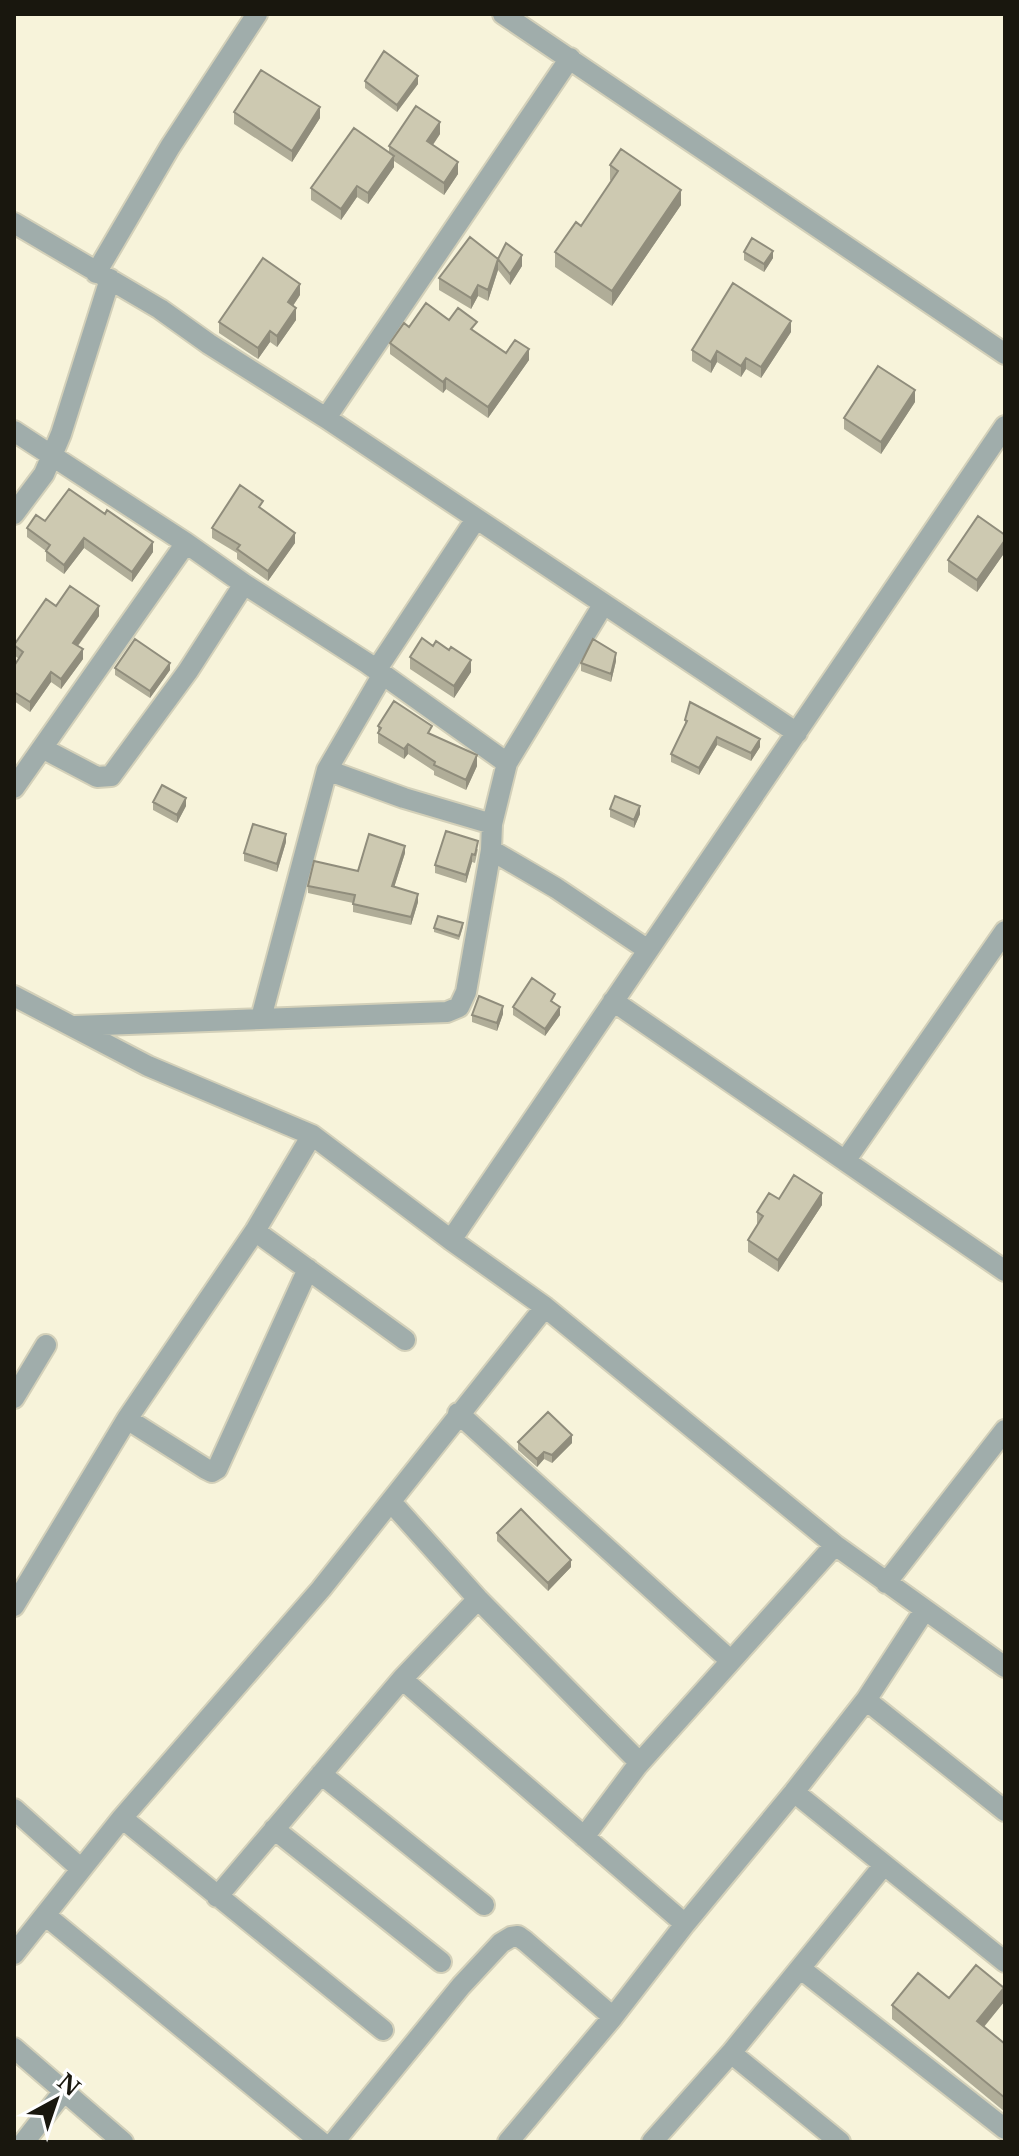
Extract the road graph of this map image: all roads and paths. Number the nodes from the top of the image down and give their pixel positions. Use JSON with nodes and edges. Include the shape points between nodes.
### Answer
{"nodes":[{"id":1,"x":257,"y":14,"type":"edge"},
{"id":2,"x":503,"y":14,"type":"edge"},
{"id":3,"x":570,"y":58,"type":"junction"},
{"id":4,"x":14,"y":223,"type":"edge"},
{"id":5,"x":103,"y":276,"type":"junction"},
{"id":6,"x":1005,"y":354,"type":"edge"},
{"id":7,"x":326,"y":418,"type":"junction"},
{"id":8,"x":1005,"y":426,"type":"edge"},
{"id":9,"x":14,"y":431,"type":"edge"},
{"id":10,"x":51,"y":457,"type":"junction"},
{"id":11,"x":14,"y":514,"type":"edge"},
{"id":12,"x":476,"y":519,"type":"junction"},
{"id":13,"x":186,"y":543,"type":"junction"},
{"id":14,"x":244,"y":584,"type":"junction"},
{"id":15,"x":603,"y":605,"type":"junction"},
{"id":16,"x":380,"y":672,"type":"junction"},
{"id":17,"x":797,"y":733,"type":"junction"},
{"id":18,"x":42,"y":748,"type":"junction"},
{"id":19,"x":507,"y":763,"type":"junction"},
{"id":20,"x":327,"y":770,"type":"junction"},
{"id":21,"x":14,"y":788,"type":"edge"},
{"id":22,"x":492,"y":824,"type":"junction"},
{"id":23,"x":491,"y":850,"type":"junction"},
{"id":24,"x":1005,"y":931,"type":"edge"},
{"id":25,"x":648,"y":950,"type":"junction"},
{"id":26,"x":14,"y":996,"type":"edge"},
{"id":27,"x":613,"y":1001,"type":"junction"},
{"id":28,"x":261,"y":1018,"type":"junction"},
{"id":29,"x":72,"y":1026,"type":"junction"},
{"id":30,"x":312,"y":1135,"type":"junction"},
{"id":31,"x":845,"y":1161,"type":"junction"},
{"id":32,"x":255,"y":1231,"type":"junction"},
{"id":33,"x":451,"y":1240,"type":"junction"},
{"id":34,"x":308,"y":1269,"type":"junction"},
{"id":35,"x":1005,"y":1271,"type":"edge"},
{"id":36,"x":545,"y":1307,"type":"junction"},
{"id":37,"x":405,"y":1340,"type":"dead end"},
{"id":38,"x":46,"y":1345,"type":"dead end"},
{"id":39,"x":14,"y":1398,"type":"edge"},
{"id":40,"x":458,"y":1413,"type":"junction"},
{"id":41,"x":127,"y":1419,"type":"junction"},
{"id":42,"x":1005,"y":1430,"type":"edge"},
{"id":43,"x":391,"y":1502,"type":"junction"},
{"id":44,"x":835,"y":1545,"type":"junction"},
{"id":45,"x":886,"y":1583,"type":"junction"},
{"id":46,"x":478,"y":1599,"type":"junction"},
{"id":47,"x":14,"y":1606,"type":"edge"},
{"id":48,"x":924,"y":1611,"type":"junction"},
{"id":49,"x":731,"y":1661,"type":"junction"},
{"id":50,"x":1005,"y":1667,"type":"edge"},
{"id":51,"x":402,"y":1679,"type":"junction"},
{"id":52,"x":866,"y":1700,"type":"junction"},
{"id":53,"x":637,"y":1766,"type":"junction"},
{"id":54,"x":321,"y":1774,"type":"junction"},
{"id":55,"x":794,"y":1792,"type":"junction"},
{"id":56,"x":14,"y":1809,"type":"edge"},
{"id":57,"x":1005,"y":1811,"type":"edge"},
{"id":58,"x":122,"y":1818,"type":"junction"},
{"id":59,"x":274,"y":1829,"type":"junction"},
{"id":60,"x":584,"y":1837,"type":"junction"},
{"id":61,"x":884,"y":1865,"type":"junction"},
{"id":62,"x":80,"y":1868,"type":"junction"},
{"id":63,"x":217,"y":1897,"type":"junction"},
{"id":64,"x":484,"y":1905,"type":"dead end"},
{"id":65,"x":45,"y":1915,"type":"junction"},
{"id":66,"x":685,"y":1924,"type":"junction"},
{"id":67,"x":14,"y":1954,"type":"edge"},
{"id":68,"x":441,"y":1962,"type":"dead end"},
{"id":69,"x":1005,"y":1962,"type":"edge"},
{"id":70,"x":801,"y":1969,"type":"junction"},
{"id":71,"x":613,"y":2017,"type":"junction"},
{"id":72,"x":383,"y":2030,"type":"dead end"},
{"id":73,"x":14,"y":2048,"type":"edge"},
{"id":74,"x":731,"y":2053,"type":"junction"},
{"id":75,"x":64,"y":2091,"type":"junction"},
{"id":76,"x":1005,"y":2129,"type":"edge"},
{"id":77,"x":827,"y":2138,"type":"edge"},
{"id":78,"x":510,"y":2141,"type":"edge"},
{"id":79,"x":24,"y":2142,"type":"edge"},
{"id":80,"x":123,"y":2142,"type":"edge"},
{"id":81,"x":321,"y":2142,"type":"edge"},
{"id":82,"x":334,"y":2142,"type":"edge"},
{"id":83,"x":652,"y":2142,"type":"edge"}],
"edges":[{"from":1,"to":5,"type":"street","via":[[170,147]]},
{"from":2,"to":3,"type":"street"},
{"from":3,"to":6,"type":"street"},
{"from":3,"to":7,"type":"street"},
{"from":4,"to":5,"type":"street"},
{"from":5,"to":7,"type":"street"},
{"from":5,"to":10,"type":"street"},
{"from":7,"to":12,"type":"street"},
{"from":8,"to":17,"type":"street"},
{"from":9,"to":10,"type":"street"},
{"from":10,"to":11,"type":"street"},
{"from":10,"to":13,"type":"street"},
{"from":12,"to":15,"type":"street"},
{"from":12,"to":16,"type":"street"},
{"from":13,"to":14,"type":"street"},
{"from":13,"to":18,"type":"street"},
{"from":14,"to":16,"type":"street"},
{"from":14,"to":18,"type":"street","via":[[111,776],[97,777]]},
{"from":15,"to":17,"type":"street"},
{"from":15,"to":19,"type":"street"},
{"from":16,"to":19,"type":"street"},
{"from":16,"to":20,"type":"street"},
{"from":17,"to":25,"type":"street"},
{"from":18,"to":21,"type":"street"},
{"from":19,"to":22,"type":"street"},
{"from":20,"to":22,"type":"street"},
{"from":20,"to":28,"type":"street"},
{"from":22,"to":23,"type":"street"},
{"from":23,"to":25,"type":"street"},
{"from":23,"to":28,"type":"street","via":[[459,1007],[447,1012]]},
{"from":24,"to":31,"type":"street"},
{"from":25,"to":27,"type":"street"},
{"from":26,"to":29,"type":"street"},
{"from":27,"to":31,"type":"street"},
{"from":27,"to":33,"type":"street"},
{"from":28,"to":29,"type":"street"},
{"from":29,"to":30,"type":"street","via":[[148,1066]]},
{"from":30,"to":32,"type":"street"},
{"from":30,"to":33,"type":"street"},
{"from":31,"to":35,"type":"street"},
{"from":32,"to":34,"type":"street"},
{"from":32,"to":41,"type":"street"},
{"from":33,"to":36,"type":"street"},
{"from":34,"to":37,"type":"street"},
{"from":34,"to":41,"type":"street","via":[[217,1469],[206,1469]]},
{"from":36,"to":40,"type":"street"},
{"from":36,"to":44,"type":"street"},
{"from":38,"to":39,"type":"street"},
{"from":40,"to":43,"type":"street"},
{"from":40,"to":49,"type":"street"},
{"from":41,"to":47,"type":"street"},
{"from":42,"to":45,"type":"street"},
{"from":43,"to":46,"type":"street"},
{"from":43,"to":58,"type":"street"},
{"from":44,"to":45,"type":"street"},
{"from":44,"to":49,"type":"street"},
{"from":45,"to":48,"type":"street"},
{"from":46,"to":51,"type":"street"},
{"from":46,"to":53,"type":"street","via":[[636,1759]]},
{"from":48,"to":50,"type":"street"},
{"from":48,"to":52,"type":"street"},
{"from":49,"to":53,"type":"street"},
{"from":51,"to":54,"type":"street"},
{"from":51,"to":60,"type":"street"},
{"from":52,"to":55,"type":"street"},
{"from":52,"to":57,"type":"street"},
{"from":53,"to":60,"type":"street"},
{"from":54,"to":59,"type":"street"},
{"from":54,"to":64,"type":"street"},
{"from":55,"to":61,"type":"street"},
{"from":55,"to":66,"type":"street"},
{"from":56,"to":62,"type":"street"},
{"from":58,"to":62,"type":"street"},
{"from":58,"to":63,"type":"street"},
{"from":59,"to":63,"type":"street"},
{"from":59,"to":68,"type":"street"},
{"from":60,"to":66,"type":"street"},
{"from":61,"to":69,"type":"street"},
{"from":61,"to":70,"type":"street"},
{"from":62,"to":65,"type":"street"},
{"from":63,"to":72,"type":"street"},
{"from":65,"to":67,"type":"street"},
{"from":65,"to":81,"type":"street"},
{"from":66,"to":71,"type":"street"},
{"from":70,"to":74,"type":"street"},
{"from":70,"to":76,"type":"street"},
{"from":71,"to":78,"type":"street"},
{"from":71,"to":82,"type":"street","via":[[518,1936],[511,1937],[461,1986]]},
{"from":73,"to":75,"type":"street"},
{"from":74,"to":77,"type":"street"},
{"from":74,"to":83,"type":"street"},
{"from":75,"to":79,"type":"street"},
{"from":75,"to":80,"type":"street"}]}
